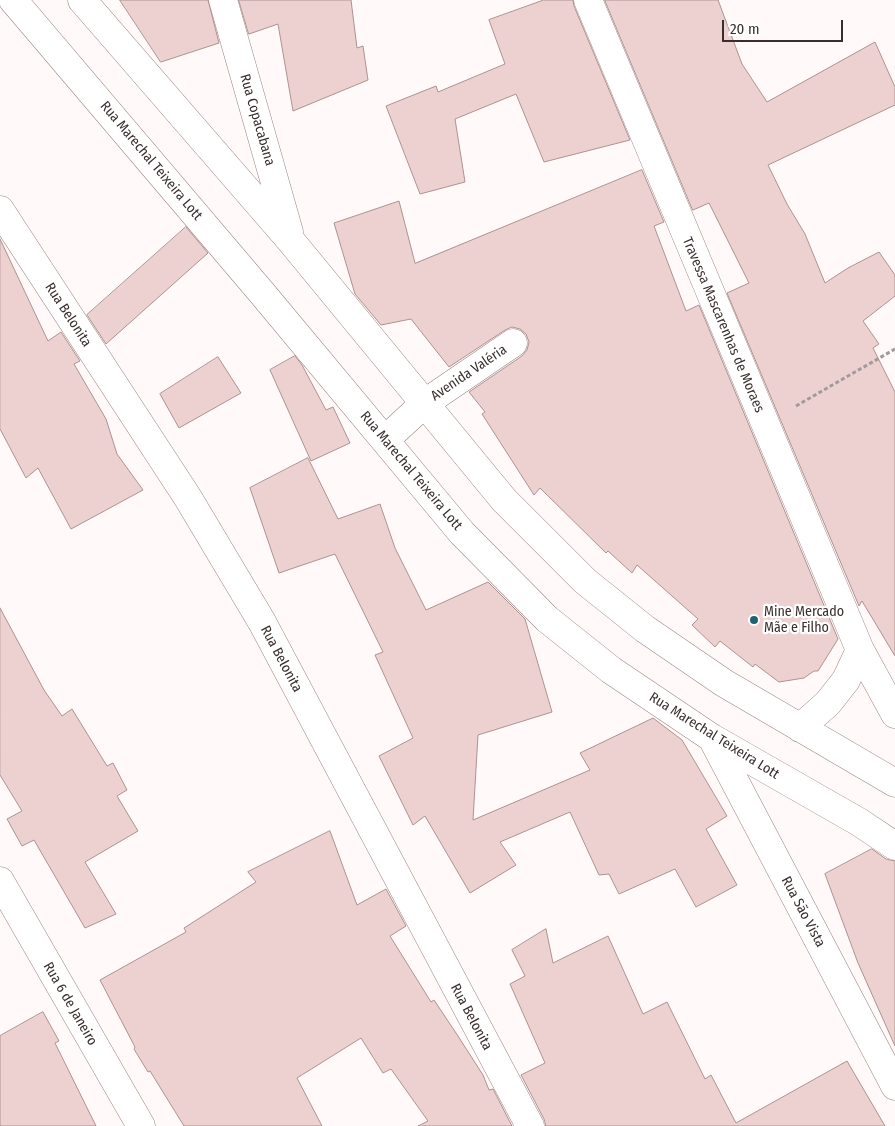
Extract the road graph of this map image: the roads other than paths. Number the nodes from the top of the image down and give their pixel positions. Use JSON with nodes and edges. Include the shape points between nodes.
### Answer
{"nodes":[{"id":1,"x":14,"y":0,"type":"edge"},
{"id":2,"x":82,"y":0,"type":"edge"},
{"id":3,"x":223,"y":0,"type":"edge"},
{"id":4,"x":588,"y":0,"type":"edge"},
{"id":5,"x":0,"y":210,"type":"edge"},
{"id":6,"x":291,"y":241,"type":"junction"},
{"id":7,"x":513,"y":343,"type":"dead end"},
{"id":8,"x":425,"y":403,"type":"junction"},
{"id":9,"x":385,"y":440,"type":"junction"},
{"id":10,"x":860,"y":650,"type":"junction"},
{"id":11,"x":895,"y":714,"type":"edge"},
{"id":12,"x":800,"y":728,"type":"junction"},
{"id":13,"x":712,"y":738,"type":"junction"},
{"id":14,"x":895,"y":783,"type":"edge"},
{"id":15,"x":895,"y":846,"type":"edge"},
{"id":16,"x":0,"y":881,"type":"edge"},
{"id":17,"x":895,"y":1086,"type":"edge"},
{"id":18,"x":141,"y":1126,"type":"edge"},
{"id":19,"x":530,"y":1126,"type":"edge"}],
"edges":[{"from":1,"to":9,"type":"street","name":"Rua Marechal Teixeira Lott"},
{"from":2,"to":6,"type":"street"},
{"from":3,"to":6,"type":"street","name":"Rua Copacabana"},
{"from":4,"to":10,"type":"street","name":"Travessa Mascarenhas de Moraes"},
{"from":5,"to":19,"type":"street","name":"Rua Belonita","via":[[188,498],[262,622]]},
{"from":6,"to":8,"type":"street"},
{"from":7,"to":8,"type":"street","name":"Avenida Valéria"},
{"from":8,"to":9,"type":"street","name":"Avenida Valéria"},
{"from":8,"to":12,"type":"street","via":[[504,500],[585,581],[645,629],[716,678]]},
{"from":9,"to":13,"type":"street","name":"Rua Marechal Teixeira Lott","via":[[462,532],[547,619],[611,670]]},
{"from":10,"to":11,"type":"street","name":"Travessa Mascarenhas de Moraes"},
{"from":10,"to":12,"type":"street","via":[[846,680],[828,703]]},
{"from":12,"to":14,"type":"street"},
{"from":13,"to":15,"type":"street","name":"Rua Marechal Teixeira Lott"},
{"from":13,"to":17,"type":"street","name":"Rua São Vista"},
{"from":16,"to":18,"type":"street","name":"Rua 6 de Janeiro"}]}
